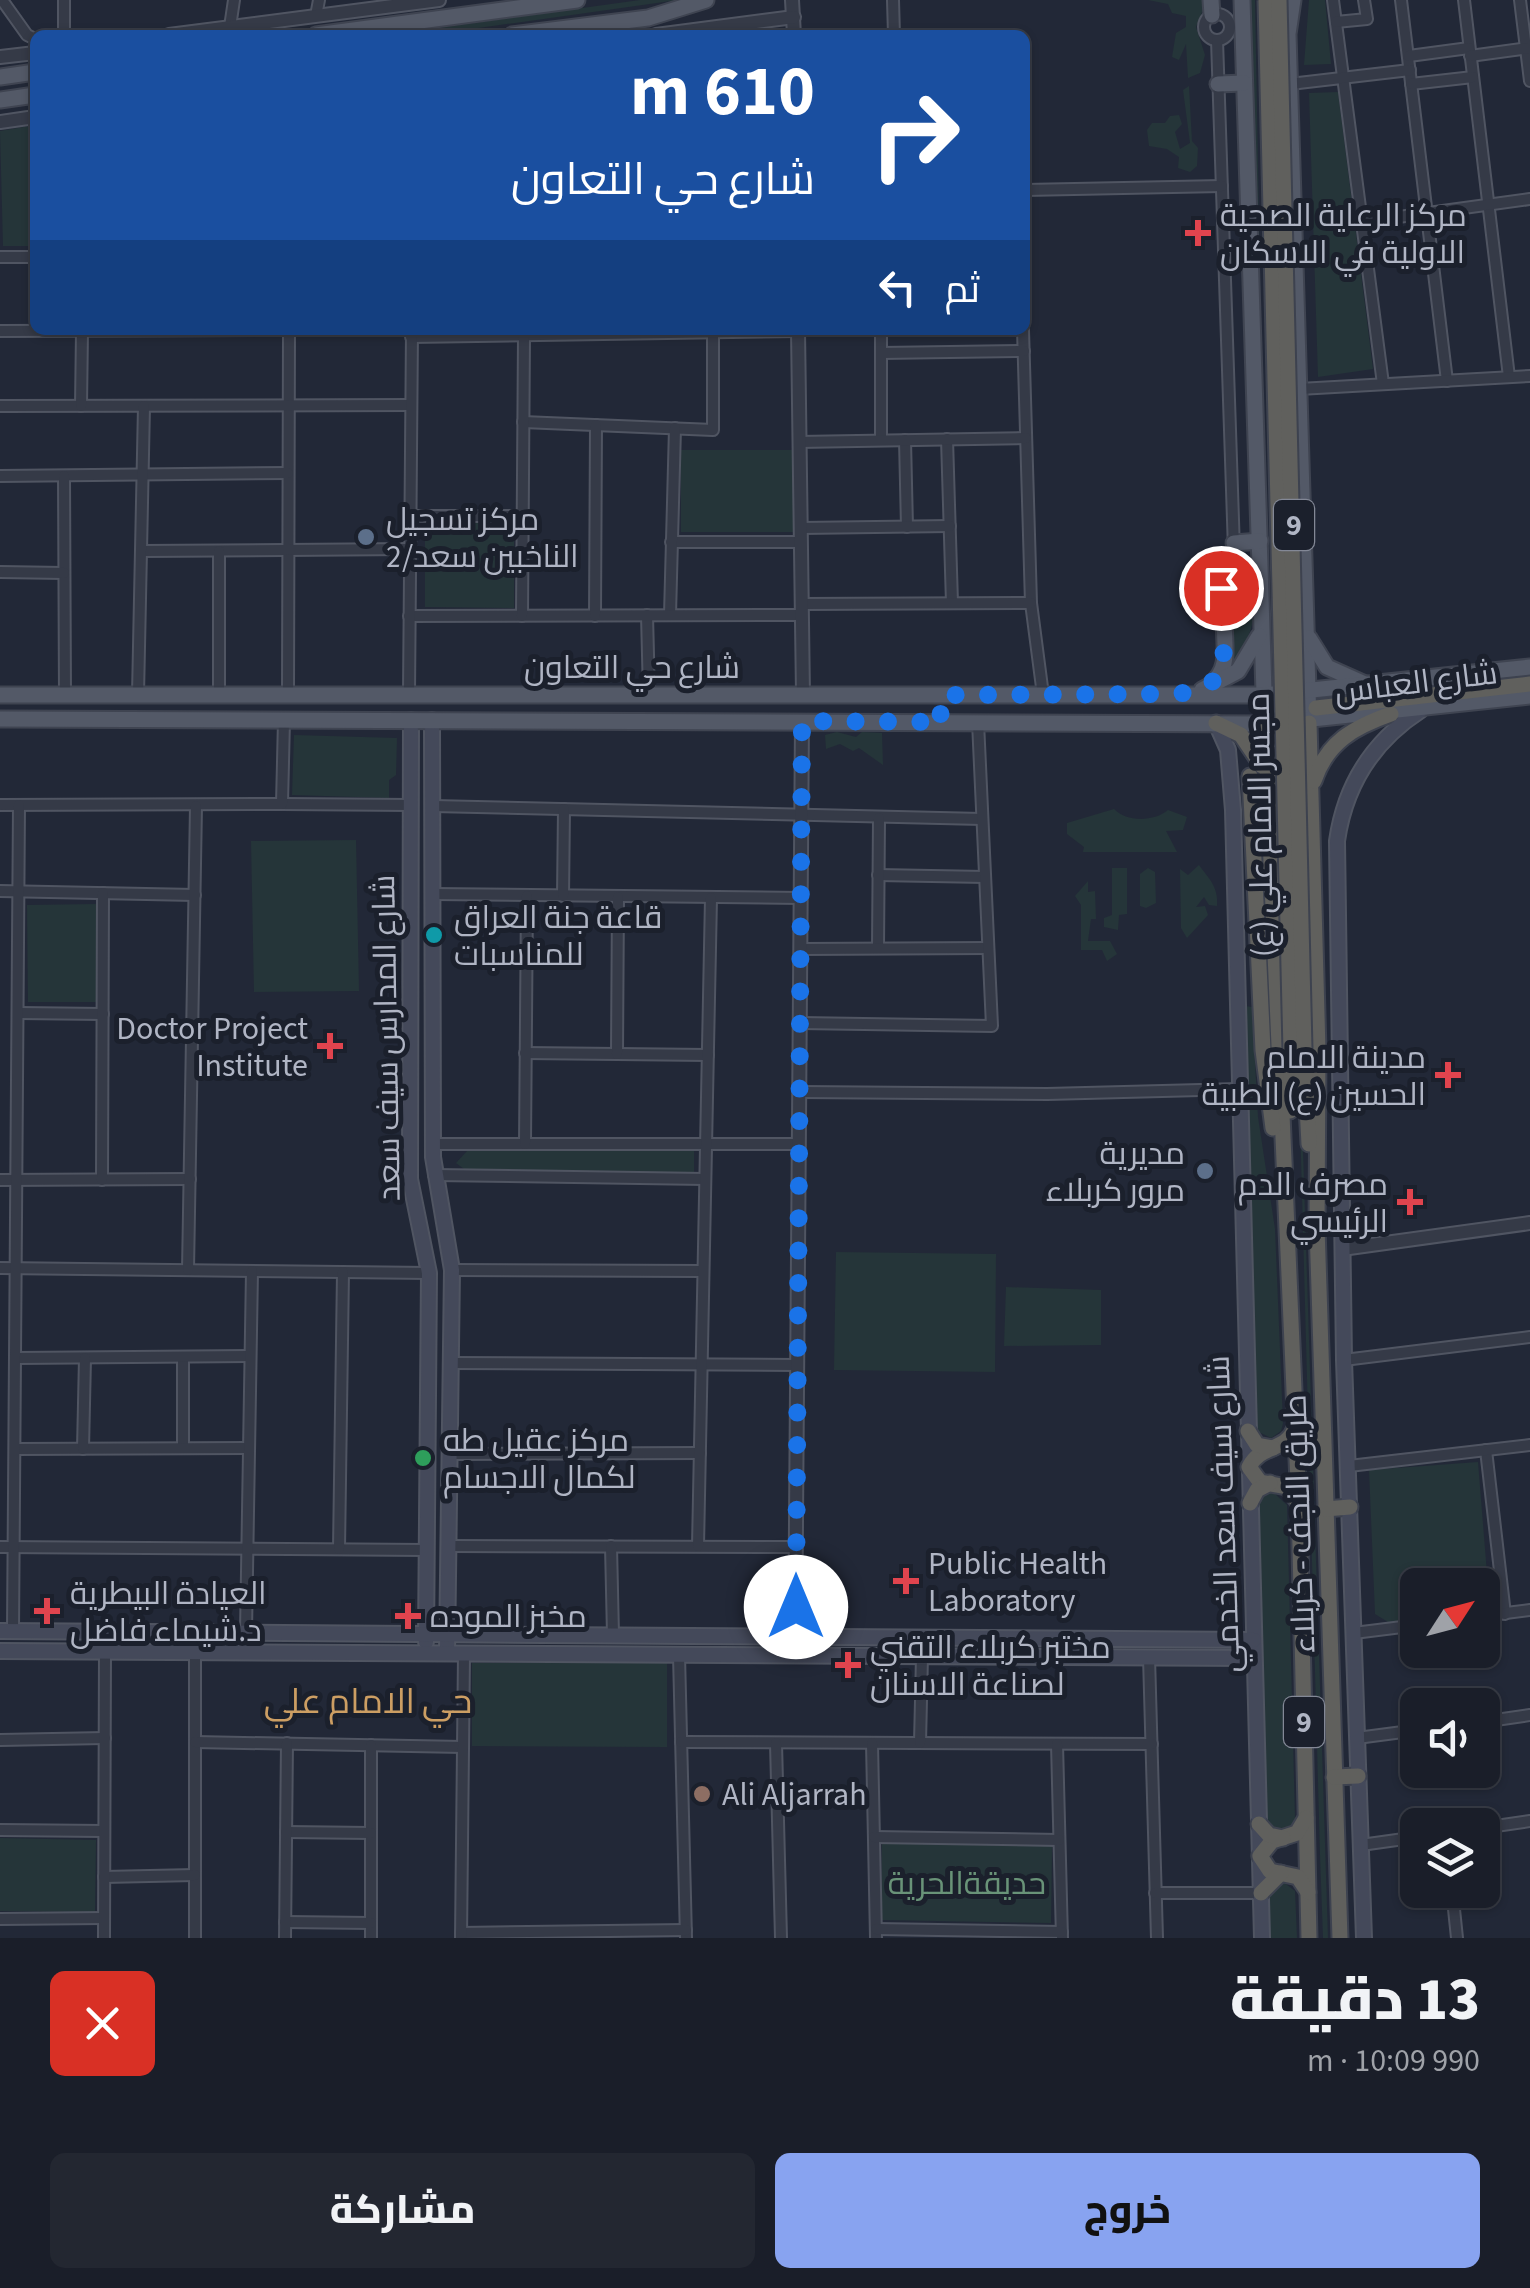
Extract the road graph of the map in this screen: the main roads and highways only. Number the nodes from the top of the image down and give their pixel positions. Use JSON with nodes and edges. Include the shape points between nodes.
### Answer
{"nodes":[{"id":1,"x":577,"y":0,"type":"edge"},
{"id":2,"x":706,"y":0,"type":"edge"},
{"id":3,"x":1242,"y":0,"type":"edge"},
{"id":4,"x":1266,"y":0,"type":"edge"},
{"id":5,"x":1279,"y":0,"type":"edge"},
{"id":6,"x":1293,"y":0,"type":"edge"},
{"id":7,"x":687,"y":4,"type":"edge"},
{"id":8,"x":459,"y":8,"type":"edge"},
{"id":9,"x":342,"y":30,"type":"edge"},
{"id":10,"x":553,"y":30,"type":"edge"},
{"id":11,"x":30,"y":73,"type":"edge"},
{"id":12,"x":0,"y":77,"type":"edge"},
{"id":13,"x":1244,"y":83,"type":"junction"},
{"id":14,"x":1218,"y":84,"type":"road end"},
{"id":15,"x":30,"y":96,"type":"edge"},
{"id":16,"x":0,"y":100,"type":"edge"},
{"id":17,"x":1297,"y":333,"type":"junction"},
{"id":18,"x":1254,"y":334,"type":"junction"},
{"id":19,"x":1298,"y":370,"type":"junction"},
{"id":20,"x":1255,"y":372,"type":"junction"},
{"id":21,"x":1260,"y":541,"type":"junction"},
{"id":22,"x":1234,"y":543,"type":"road end"},
{"id":23,"x":1228,"y":604,"type":"road end"},
{"id":24,"x":1262,"y":623,"type":"junction"},
{"id":25,"x":1306,"y":625,"type":"junction"},
{"id":26,"x":1530,"y":667,"type":"edge"},
{"id":27,"x":1530,"y":684,"type":"edge"},
{"id":28,"x":1384,"y":686,"type":"junction"},
{"id":29,"x":1204,"y":689,"type":"junction"},
{"id":30,"x":908,"y":694,"type":"junction"},
{"id":31,"x":1178,"y":694,"type":"junction"},
{"id":32,"x":1264,"y":694,"type":"junction"},
{"id":33,"x":0,"y":695,"type":"edge"},
{"id":34,"x":334,"y":695,"type":"junction"},
{"id":35,"x":366,"y":695,"type":"junction"},
{"id":36,"x":944,"y":695,"type":"junction"},
{"id":37,"x":1530,"y":696,"type":"edge"},
{"id":38,"x":1311,"y":708,"type":"junction"},
{"id":39,"x":1420,"y":710,"type":"junction"},
{"id":40,"x":1391,"y":714,"type":"junction"},
{"id":41,"x":0,"y":719,"type":"edge"},
{"id":42,"x":335,"y":720,"type":"junction"},
{"id":43,"x":363,"y":720,"type":"junction"},
{"id":44,"x":412,"y":720,"type":"junction"},
{"id":45,"x":432,"y":720,"type":"junction"},
{"id":46,"x":910,"y":722,"type":"junction"},
{"id":47,"x":944,"y":722,"type":"junction"},
{"id":48,"x":1216,"y":723,"type":"junction"},
{"id":49,"x":1265,"y":724,"type":"junction"},
{"id":50,"x":1250,"y":776,"type":"dead end"},
{"id":51,"x":1266,"y":785,"type":"junction"},
{"id":52,"x":1312,"y":800,"type":"junction"},
{"id":53,"x":1312,"y":827,"type":"junction"},
{"id":54,"x":1268,"y":830,"type":"junction"},
{"id":55,"x":411,"y":935,"type":"junction"},
{"id":56,"x":433,"y":937,"type":"junction"},
{"id":57,"x":411,"y":962,"type":"junction"},
{"id":58,"x":433,"y":962,"type":"junction"},
{"id":59,"x":1297,"y":1050,"type":"junction"},
{"id":60,"x":1284,"y":1165,"type":"junction"},
{"id":61,"x":1317,"y":1228,"type":"junction"},
{"id":62,"x":1288,"y":1230,"type":"junction"},
{"id":63,"x":1296,"y":1424,"type":"junction"},
{"id":64,"x":1248,"y":1431,"type":"junction"},
{"id":65,"x":1273,"y":1448,"type":"junction"},
{"id":66,"x":1249,"y":1467,"type":"junction"},
{"id":67,"x":1270,"y":1483,"type":"junction"},
{"id":68,"x":427,"y":1500,"type":"junction"},
{"id":69,"x":449,"y":1502,"type":"junction"},
{"id":70,"x":1250,"y":1503,"type":"junction"},
{"id":71,"x":1299,"y":1506,"type":"junction"},
{"id":72,"x":1350,"y":1507,"type":"junction"},
{"id":73,"x":1326,"y":1509,"type":"junction"},
{"id":74,"x":427,"y":1521,"type":"junction"},
{"id":75,"x":449,"y":1524,"type":"junction"},
{"id":76,"x":7,"y":1630,"type":"edge"},
{"id":77,"x":60,"y":1631,"type":"junction"},
{"id":78,"x":81,"y":1631,"type":"junction"},
{"id":79,"x":426,"y":1634,"type":"junction"},
{"id":80,"x":448,"y":1634,"type":"junction"},
{"id":81,"x":1254,"y":1640,"type":"junction"},
{"id":82,"x":0,"y":1651,"type":"edge"},
{"id":83,"x":58,"y":1651,"type":"junction"},
{"id":84,"x":83,"y":1651,"type":"junction"},
{"id":85,"x":426,"y":1653,"type":"junction"},
{"id":86,"x":448,"y":1654,"type":"junction"},
{"id":87,"x":1254,"y":1658,"type":"junction"},
{"id":88,"x":1358,"y":1776,"type":"junction"},
{"id":89,"x":1334,"y":1777,"type":"junction"},
{"id":90,"x":1306,"y":1816,"type":"junction"},
{"id":91,"x":1259,"y":1824,"type":"junction"},
{"id":92,"x":1283,"y":1838,"type":"junction"},
{"id":93,"x":1260,"y":1856,"type":"junction"},
{"id":94,"x":1281,"y":1873,"type":"junction"},
{"id":95,"x":1308,"y":1892,"type":"junction"},
{"id":96,"x":1261,"y":1893,"type":"junction"},
{"id":97,"x":1262,"y":1938,"type":"edge"},
{"id":98,"x":1308,"y":1938,"type":"edge"},
{"id":99,"x":1340,"y":1938,"type":"edge"},
{"id":100,"x":1364,"y":1938,"type":"edge"}],
"edges":[{"from":1,"to":8,"type":"main road"},
{"from":2,"to":7,"type":"main road"},
{"from":3,"to":13,"type":"main road"},
{"from":4,"to":59,"type":"highway","name":"مجسر الامام علي (ع)","number":"9","bridge":true},
{"from":5,"to":59,"type":"highway","name":"مجسر الامام علي (ع)","number":"9","bridge":true},
{"from":6,"to":17,"type":"main road","via":[[1288,34]]},
{"from":7,"to":10,"type":"main road","via":[[636,20]]},
{"from":8,"to":9,"type":"main road"},
{"from":11,"to":12,"type":"main road"},
{"from":13,"to":14,"type":"main road"},
{"from":13,"to":18,"type":"main road"},
{"from":15,"to":16,"type":"main road"},
{"from":17,"to":18,"type":"main road","via":[[1280,347]]},
{"from":17,"to":19,"type":"main road"},
{"from":18,"to":20,"type":"main road"},
{"from":19,"to":20,"type":"main road","via":[[1272,360]]},
{"from":19,"to":25,"type":"main road"},
{"from":20,"to":21,"type":"main road"},
{"from":21,"to":22,"type":"main road"},
{"from":21,"to":24,"type":"main road"},
{"from":23,"to":29,"type":"main road","via":[[1224,668]]},
{"from":24,"to":29,"type":"main road","via":[[1245,663]]},
{"from":24,"to":32,"type":"main road"},
{"from":25,"to":28,"type":"main road","via":[[1317,655],[1334,672]]},
{"from":25,"to":38,"type":"main road"},
{"from":26,"to":28,"type":"main road","name":"شارع العباس"},
{"from":27,"to":38,"type":"highway"},
{"from":28,"to":38,"type":"main road","name":"شارع العباس"},
{"from":29,"to":31,"type":"main road"},
{"from":30,"to":35,"type":"main road","name":"شارع حي التعاون"},
{"from":30,"to":36,"type":"main road","name":"شارع حي التعاون"},
{"from":30,"to":46,"type":"main road","via":[[915,708]]},
{"from":31,"to":32,"type":"main road","name":"شارع حي التعاون"},
{"from":31,"to":36,"type":"main road","name":"شارع حي التعاون"},
{"from":32,"to":38,"type":"main road","name":"شارع حي التعاون"},
{"from":32,"to":49,"type":"main road"},
{"from":33,"to":34,"type":"main road","name":"شارع حي التعاون"},
{"from":34,"to":35,"type":"main road","name":"شارع حي التعاون"},
{"from":34,"to":42,"type":"main road","via":[[340,707]]},
{"from":35,"to":43,"type":"main road","via":[[359,707]]},
{"from":36,"to":47,"type":"main road","via":[[938,708]]},
{"from":37,"to":39,"type":"main road","name":"شارع العباس"},
{"from":38,"to":40,"type":"main road","name":"شارع العباس"},
{"from":38,"to":49,"type":"main road","name":"شارع حي التعاون"},
{"from":38,"to":52,"type":"highway"},
{"from":39,"to":40,"type":"main road","name":"شارع العباس"},
{"from":39,"to":72,"type":"main road","via":[[1367,760],[1339,828]]},
{"from":40,"to":52,"type":"highway","via":[[1338,741],[1319,768]]},
{"from":41,"to":42,"type":"main road","name":"شارع حي التعاون"},
{"from":42,"to":43,"type":"main road","name":"شارع حي التعاون"},
{"from":43,"to":44,"type":"main road","name":"شارع حي التعاون"},
{"from":44,"to":45,"type":"main road","name":"شارع حي التعاون"},
{"from":44,"to":55,"type":"main road","name":"شارع المدارس سيف سعد"},
{"from":45,"to":46,"type":"main road","name":"شارع حي التعاون"},
{"from":45,"to":56,"type":"main road","name":"شارع المدارس سيف سعد"},
{"from":46,"to":47,"type":"main road","name":"شارع حي التعاون"},
{"from":47,"to":48,"type":"main road","name":"شارع حي التعاون"},
{"from":48,"to":49,"type":"main road","name":"شارع حي التعاون"},
{"from":48,"to":51,"type":"highway","via":[[1248,742]]},
{"from":48,"to":64,"type":"main road","name":"شارع سيف سعد الخدمي","via":[[1230,758]]},
{"from":49,"to":51,"type":"highway"},
{"from":50,"to":60,"type":"highway","via":[[1263,1050],[1270,1118]]},
{"from":51,"to":54,"type":"highway"},
{"from":52,"to":53,"type":"highway"},
{"from":53,"to":54,"type":"highway"},
{"from":53,"to":61,"type":"highway"},
{"from":54,"to":60,"type":"highway"},
{"from":55,"to":56,"type":"main road"},
{"from":55,"to":57,"type":"main road","name":"شارع المدارس سيف سعد"},
{"from":56,"to":58,"type":"main road","name":"شارع المدارس سيف سعد"},
{"from":57,"to":58,"type":"main road","via":[[424,956]]},
{"from":57,"to":68,"type":"main road","name":"شارع المدارس سيف سعد","via":[[410,1179],[429,1273]]},
{"from":58,"to":69,"type":"main road","name":"شارع المدارس سيف سعد","via":[[434,1175],[452,1270]]},
{"from":59,"to":61,"type":"highway","name":"مجسر الامام علي (ع)","number":"9"},
{"from":59,"to":62,"type":"highway","name":"مجسر الامام علي (ع)","number":"9"},
{"from":60,"to":62,"type":"highway"},
{"from":61,"to":73,"type":"highway","name":"طريق النجف - كربلاء","number":"9"},
{"from":62,"to":63,"type":"highway","number":"9"},
{"from":63,"to":65,"type":"highway","via":[[1289,1440]]},
{"from":63,"to":71,"type":"highway","number":"9"},
{"from":64,"to":65,"type":"highway","via":[[1257,1445]]},
{"from":64,"to":66,"type":"main road","name":"شارع سيف سعد الخدمي"},
{"from":65,"to":66,"type":"highway","via":[[1258,1453]]},
{"from":66,"to":67,"type":"highway","via":[[1256,1479]]},
{"from":66,"to":70,"type":"main road","name":"شارع سيف سعد الخدمي"},
{"from":67,"to":70,"type":"highway"},
{"from":67,"to":71,"type":"highway","via":[[1288,1487]]},
{"from":68,"to":69,"type":"main road","via":[[436,1506]]},
{"from":68,"to":74,"type":"main road","name":"شارع المدارس سيف سعد"},
{"from":69,"to":75,"type":"main road","name":"شارع المدارس سيف سعد"},
{"from":70,"to":81,"type":"main road","name":"شارع سيف سعد الخدمي"},
{"from":71,"to":90,"type":"highway","number":"9"},
{"from":72,"to":73,"type":"highway"},
{"from":72,"to":88,"type":"main road"},
{"from":73,"to":89,"type":"highway","name":"طريق النجف - كربلاء","number":"9"},
{"from":74,"to":75,"type":"main road"},
{"from":74,"to":79,"type":"main road","name":"شارع المدارس سيف سعد"},
{"from":75,"to":80,"type":"main road","name":"شارع المدارس سيف سعد"},
{"from":76,"to":77,"type":"main road"},
{"from":77,"to":78,"type":"main road"},
{"from":77,"to":83,"type":"main road"},
{"from":78,"to":79,"type":"main road"},
{"from":78,"to":84,"type":"main road"},
{"from":79,"to":80,"type":"main road"},
{"from":79,"to":85,"type":"main road","name":"شارع المدارس سيف سعد"},
{"from":80,"to":81,"type":"main road"},
{"from":80,"to":86,"type":"main road","name":"شارع المدارس سيف سعد"},
{"from":81,"to":87,"type":"main road","name":"شارع سيف سعد الخدمي"},
{"from":82,"to":83,"type":"main road"},
{"from":83,"to":84,"type":"main road"},
{"from":84,"to":85,"type":"main road"},
{"from":85,"to":86,"type":"main road"},
{"from":86,"to":87,"type":"main road"},
{"from":87,"to":91,"type":"main road","name":"شارع سيف سعد الخدمي"},
{"from":88,"to":89,"type":"highway"},
{"from":88,"to":100,"type":"main road"},
{"from":89,"to":99,"type":"highway","name":"طريق النجف - كربلاء","number":"9"},
{"from":90,"to":92,"type":"highway","via":[[1297,1833]]},
{"from":90,"to":95,"type":"highway","number":"9"},
{"from":91,"to":92,"type":"highway"},
{"from":91,"to":93,"type":"main road","name":"شارع سيف سعد الخدمي"},
{"from":92,"to":93,"type":"highway","via":[[1268,1843]]},
{"from":93,"to":94,"type":"highway","via":[[1267,1869]]},
{"from":93,"to":96,"type":"main road","name":"شارع سيف سعد الخدمي"},
{"from":94,"to":95,"type":"highway","via":[[1298,1877]]},
{"from":94,"to":96,"type":"highway"},
{"from":95,"to":98,"type":"highway","number":"9"},
{"from":96,"to":97,"type":"main road","name":"شارع سيف سعد الخدمي"}]}
